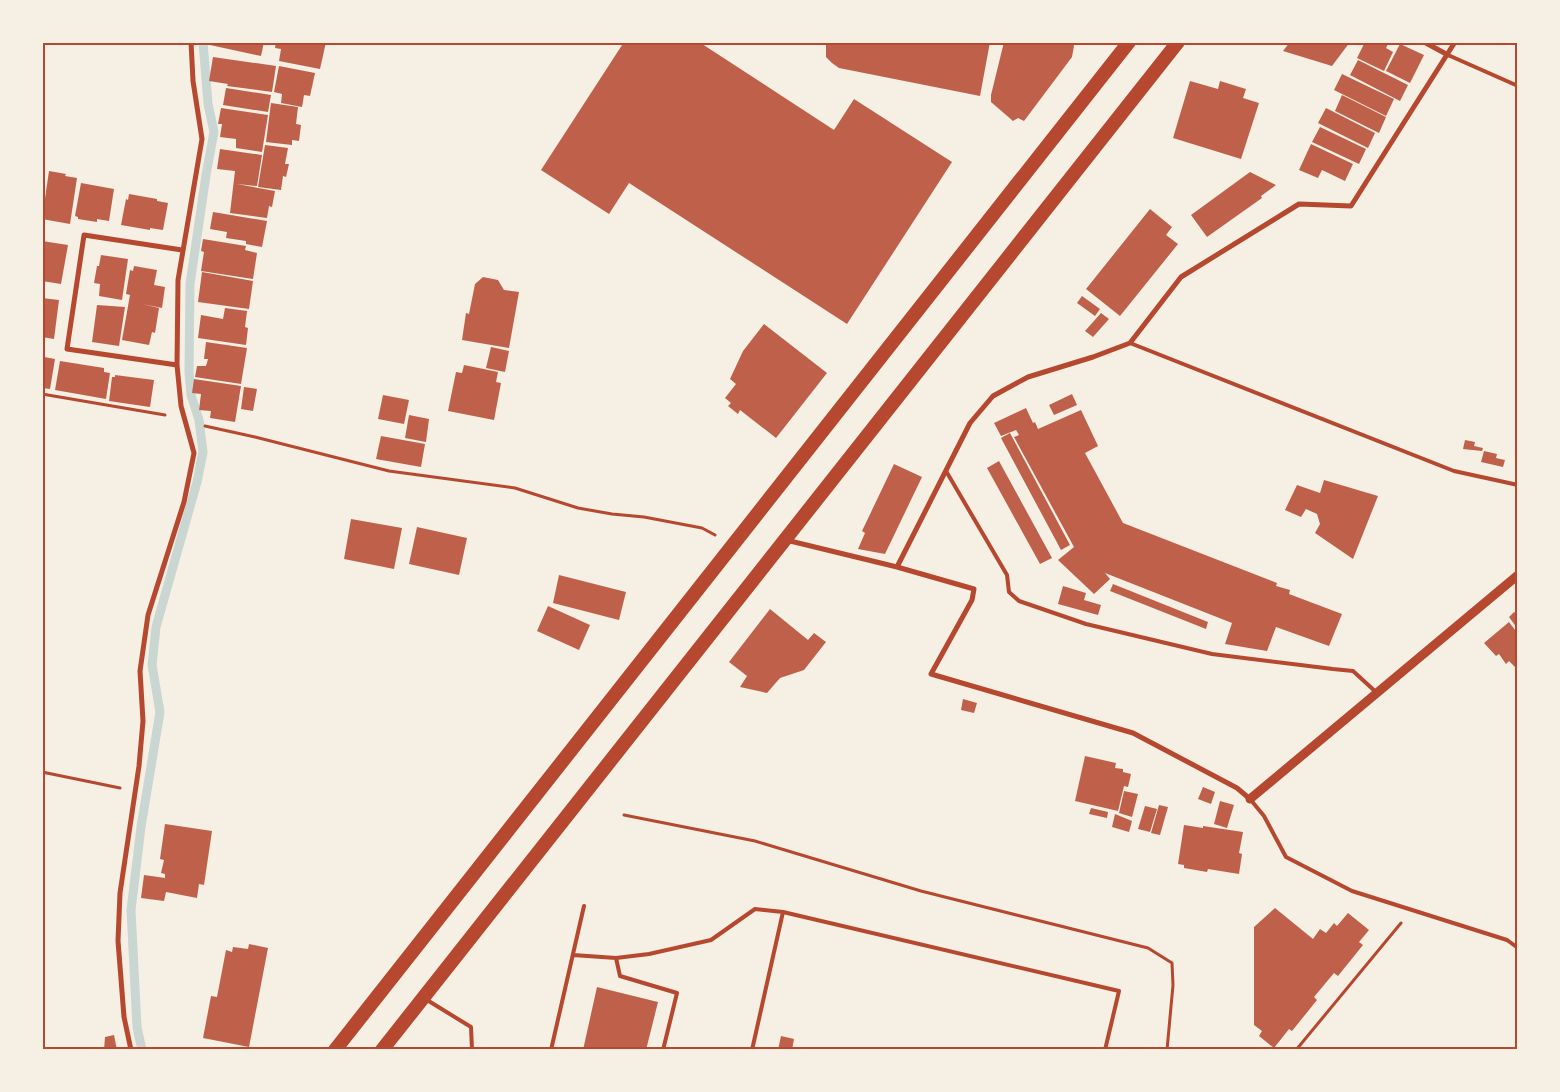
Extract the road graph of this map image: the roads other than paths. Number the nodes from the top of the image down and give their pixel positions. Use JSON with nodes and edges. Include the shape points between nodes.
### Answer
{"nodes":[{"id":1,"x":191,"y":42,"type":"edge"},
{"id":2,"x":1129,"y":42,"type":"edge"},
{"id":3,"x":1178,"y":42,"type":"edge"},
{"id":4,"x":1424,"y":42,"type":"edge"},
{"id":5,"x":1455,"y":42,"type":"edge"},
{"id":6,"x":1448,"y":55,"type":"junction"},
{"id":7,"x":1518,"y":86,"type":"edge"},
{"id":8,"x":182,"y":250,"type":"junction"},
{"id":9,"x":1130,"y":343,"type":"junction"},
{"id":10,"x":177,"y":365,"type":"junction"},
{"id":11,"x":946,"y":472,"type":"junction"},
{"id":12,"x":1518,"y":485,"type":"edge"},
{"id":13,"x":785,"y":539,"type":"junction"},
{"id":14,"x":897,"y":567,"type":"junction"},
{"id":15,"x":1518,"y":575,"type":"edge"},
{"id":16,"x":1377,"y":693,"type":"junction"},
{"id":17,"x":1250,"y":799,"type":"junction"},
{"id":18,"x":584,"y":906,"type":"dead end"},
{"id":19,"x":783,"y":912,"type":"junction"},
{"id":20,"x":1518,"y":948,"type":"edge"},
{"id":21,"x":573,"y":956,"type":"junction"},
{"id":22,"x":616,"y":958,"type":"junction"},
{"id":23,"x":423,"y":998,"type":"junction"},
{"id":24,"x":131,"y":1050,"type":"edge"},
{"id":25,"x":335,"y":1050,"type":"edge"},
{"id":26,"x":382,"y":1050,"type":"edge"},
{"id":27,"x":472,"y":1050,"type":"edge"},
{"id":28,"x":552,"y":1050,"type":"edge"},
{"id":29,"x":663,"y":1050,"type":"edge"},
{"id":30,"x":752,"y":1050,"type":"edge"},
{"id":31,"x":1105,"y":1050,"type":"edge"}],
"edges":[{"from":1,"to":8,"type":"street","via":[[202,139]]},
{"from":2,"to":25,"type":"highway"},
{"from":3,"to":13,"type":"highway"},
{"from":4,"to":6,"type":"street"},
{"from":5,"to":6,"type":"street"},
{"from":6,"to":7,"type":"lane"},
{"from":6,"to":9,"type":"street","via":[[1351,206],[1299,204],[1181,277]]},
{"from":8,"to":10,"type":"street","via":[[178,280]]},
{"from":8,"to":10,"type":"street","via":[[84,234],[67,349]]},
{"from":9,"to":11,"type":"street","via":[[1028,377],[993,396],[970,423]]},
{"from":9,"to":12,"type":"lane","via":[[1454,471]]},
{"from":10,"to":24,"type":"street","via":[[181,406],[194,453],[184,502],[148,614],[140,671],[144,720],[120,893],[118,941],[124,1017]]},
{"from":11,"to":14,"type":"street"},
{"from":11,"to":16,"type":"lane","via":[[1007,575],[1009,592],[1019,601],[1086,624],[1212,654],[1353,671]]},
{"from":13,"to":14,"type":"street"},
{"from":13,"to":23,"type":"highway"},
{"from":14,"to":17,"type":"street","via":[[974,589],[972,600],[931,674],[1133,733],[1237,788]]},
{"from":15,"to":16,"type":"street"},
{"from":16,"to":17,"type":"street"},
{"from":17,"to":20,"type":"lane","via":[[1264,816],[1286,857],[1352,891],[1507,940]]},
{"from":18,"to":21,"type":"lane"},
{"from":19,"to":22,"type":"lane","via":[[754,909],[711,940]]},
{"from":19,"to":30,"type":"lane"},
{"from":19,"to":31,"type":"lane","via":[[1119,991]]},
{"from":21,"to":22,"type":"lane"},
{"from":21,"to":28,"type":"lane"},
{"from":22,"to":29,"type":"lane","via":[[620,976],[677,993]]},
{"from":23,"to":26,"type":"highway"},
{"from":23,"to":27,"type":"lane","via":[[471,1027]]}]}
